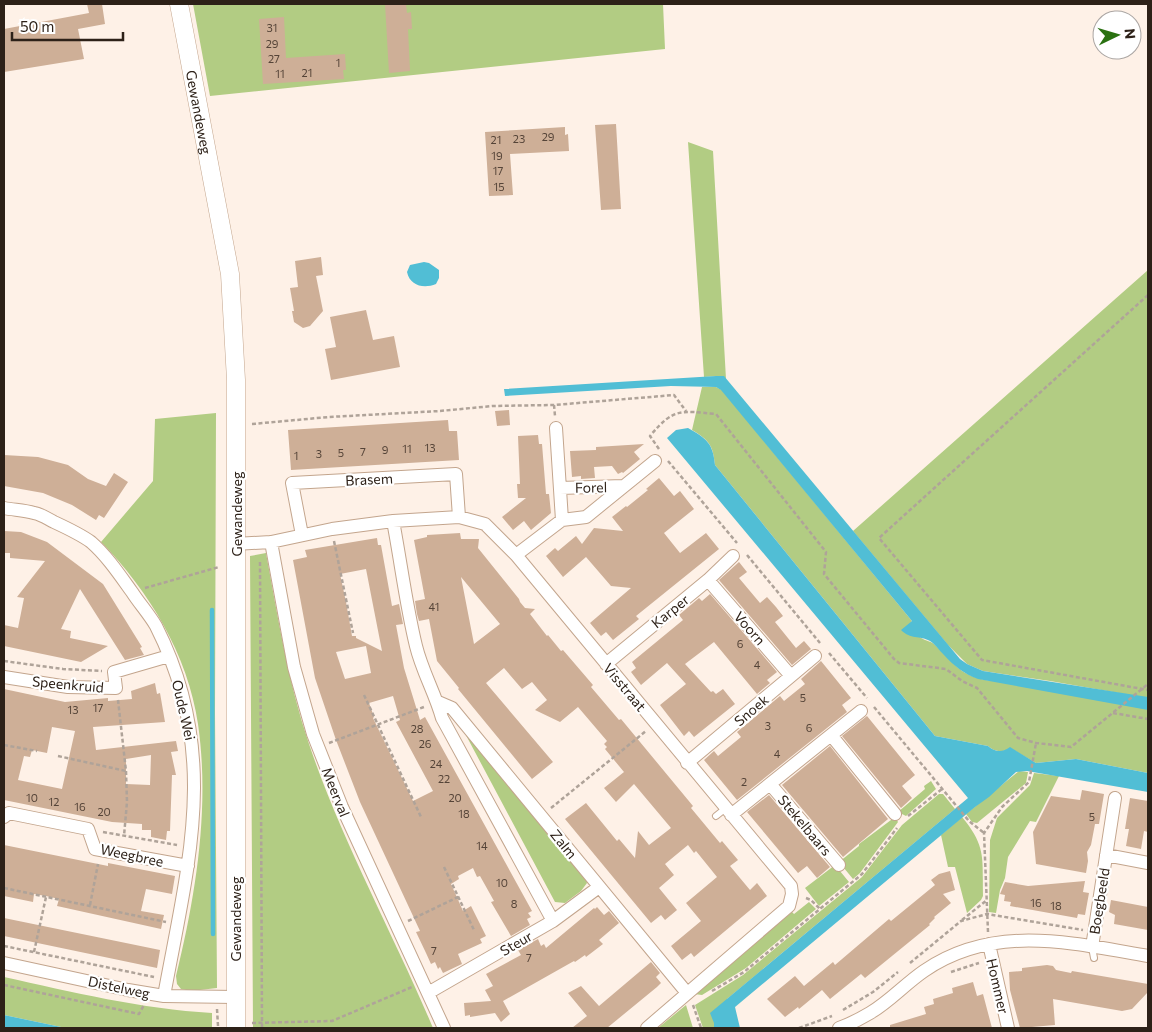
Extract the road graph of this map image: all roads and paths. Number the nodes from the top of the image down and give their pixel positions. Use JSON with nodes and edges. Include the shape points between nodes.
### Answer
{"nodes":[{"id":1,"x":179,"y":4,"type":"edge"},
{"id":2,"x":1148,"y":296,"type":"edge"},
{"id":3,"x":686,"y":411,"type":"junction"},
{"id":4,"x":236,"y":425,"type":"junction"},
{"id":5,"x":556,"y":428,"type":"dead end"},
{"id":6,"x":655,"y":461,"type":"dead end"},
{"id":7,"x":623,"y":486,"type":"junction"},
{"id":8,"x":560,"y":488,"type":"junction"},
{"id":9,"x":4,"y":508,"type":"edge"},
{"id":10,"x":459,"y":517,"type":"junction"},
{"id":11,"x":562,"y":520,"type":"junction"},
{"id":12,"x":393,"y":521,"type":"junction"},
{"id":13,"x":302,"y":535,"type":"junction"},
{"id":14,"x":333,"y":535,"type":"junction"},
{"id":15,"x":343,"y":539,"type":"dead end"},
{"id":16,"x":325,"y":542,"type":"dead end"},
{"id":17,"x":236,"y":544,"type":"junction"},
{"id":18,"x":737,"y":544,"type":"dead end"},
{"id":19,"x":272,"y":547,"type":"junction"},
{"id":20,"x":509,"y":552,"type":"junction"},
{"id":21,"x":738,"y":554,"type":"joint"},
{"id":22,"x":235,"y":563,"type":"junction"},
{"id":23,"x":708,"y":580,"type":"junction"},
{"id":24,"x":132,"y":592,"type":"junction"},
{"id":25,"x":353,"y":633,"type":"dead end"},
{"id":26,"x":169,"y":656,"type":"junction"},
{"id":27,"x":814,"y":656,"type":"dead end"},
{"id":28,"x":4,"y":661,"type":"edge"},
{"id":29,"x":606,"y":664,"type":"junction"},
{"id":30,"x":114,"y":672,"type":"junction"},
{"id":31,"x":792,"y":676,"type":"junction"},
{"id":32,"x":4,"y":677,"type":"edge"},
{"id":33,"x":1148,"y":684,"type":"edge"},
{"id":34,"x":116,"y":688,"type":"junction"},
{"id":35,"x":1142,"y":689,"type":"junction"},
{"id":36,"x":1148,"y":690,"type":"edge"},
{"id":37,"x":364,"y":695,"type":"dead end"},
{"id":38,"x":438,"y":702,"type":"junction"},
{"id":39,"x":861,"y":711,"type":"dead end"},
{"id":40,"x":1113,"y":713,"type":"junction"},
{"id":41,"x":1148,"y":719,"type":"edge"},
{"id":42,"x":377,"y":724,"type":"junction"},
{"id":43,"x":654,"y":724,"type":"junction"},
{"id":44,"x":831,"y":735,"type":"junction"},
{"id":45,"x":1036,"y":743,"type":"junction"},
{"id":46,"x":4,"y":744,"type":"edge"},
{"id":47,"x":318,"y":746,"type":"junction"},
{"id":48,"x":36,"y":751,"type":"dead end"},
{"id":49,"x":58,"y":756,"type":"dead end"},
{"id":50,"x":684,"y":766,"type":"junction"},
{"id":51,"x":126,"y":771,"type":"junction"},
{"id":52,"x":770,"y":784,"type":"junction"},
{"id":53,"x":942,"y":789,"type":"junction"},
{"id":54,"x":1115,"y":798,"type":"dead end"},
{"id":55,"x":724,"y":813,"type":"junction"},
{"id":56,"x":541,"y":816,"type":"junction"},
{"id":57,"x":4,"y":817,"type":"edge"},
{"id":58,"x":421,"y":817,"type":"dead end"},
{"id":59,"x":901,"y":818,"type":"junction"},
{"id":60,"x":88,"y":829,"type":"junction"},
{"id":61,"x":984,"y":833,"type":"junction"},
{"id":62,"x":124,"y":836,"type":"junction"},
{"id":63,"x":190,"y":847,"type":"junction"},
{"id":64,"x":101,"y":850,"type":"junction"},
{"id":65,"x":1106,"y":855,"type":"junction"},
{"id":66,"x":1148,"y":862,"type":"edge"},
{"id":67,"x":839,"y":865,"type":"dead end"},
{"id":68,"x":188,"y":866,"type":"junction"},
{"id":69,"x":444,"y":867,"type":"dead end"},
{"id":70,"x":599,"y":887,"type":"junction"},
{"id":71,"x":4,"y":888,"type":"edge"},
{"id":72,"x":46,"y":897,"type":"junction"},
{"id":73,"x":458,"y":897,"type":"junction"},
{"id":74,"x":811,"y":900,"type":"dead end"},
{"id":75,"x":987,"y":900,"type":"junction"},
{"id":76,"x":90,"y":906,"type":"junction"},
{"id":77,"x":820,"y":909,"type":"junction"},
{"id":78,"x":961,"y":921,"type":"dead end"},
{"id":79,"x":553,"y":922,"type":"junction"},
{"id":80,"x":177,"y":925,"type":"junction"},
{"id":81,"x":396,"y":926,"type":"junction"},
{"id":82,"x":474,"y":930,"type":"dead end"},
{"id":83,"x":989,"y":944,"type":"junction"},
{"id":84,"x":4,"y":946,"type":"edge"},
{"id":85,"x":34,"y":952,"type":"junction"},
{"id":86,"x":1093,"y":952,"type":"junction"},
{"id":87,"x":1148,"y":956,"type":"edge"},
{"id":88,"x":4,"y":963,"type":"edge"},
{"id":89,"x":31,"y":968,"type":"junction"},
{"id":90,"x":167,"y":979,"type":"junction"},
{"id":91,"x":4,"y":985,"type":"edge"},
{"id":92,"x":425,"y":988,"type":"junction"},
{"id":93,"x":686,"y":993,"type":"junction"},
{"id":94,"x":710,"y":993,"type":"dead end"},
{"id":95,"x":151,"y":994,"type":"junction"},
{"id":96,"x":164,"y":996,"type":"junction"},
{"id":97,"x":216,"y":997,"type":"junction"},
{"id":98,"x":235,"y":997,"type":"junction"},
{"id":99,"x":262,"y":1023,"type":"junction"},
{"id":100,"x":236,"y":1026,"type":"edge"},
{"id":101,"x":218,"y":1028,"type":"edge"},
{"id":102,"x":262,"y":1028,"type":"edge"},
{"id":103,"x":444,"y":1028,"type":"edge"},
{"id":104,"x":647,"y":1028,"type":"edge"},
{"id":105,"x":701,"y":1028,"type":"edge"},
{"id":106,"x":839,"y":1028,"type":"edge"},
{"id":107,"x":1008,"y":1028,"type":"edge"}],
"edges":[{"from":1,"to":4,"type":"street","name":"Gewandeweg","via":[[230,274]]},
{"from":2,"to":35,"type":"path","via":[[879,538],[982,660]]},
{"from":3,"to":4,"type":"path","via":[[674,395]]},
{"from":3,"to":18,"type":"path","via":[[677,412],[662,421],[650,436]]},
{"from":3,"to":45,"type":"path","via":[[716,414],[826,552],[824,574],[894,659],[899,663],[946,669],[977,688],[1018,738]]},
{"from":4,"to":17,"type":"street","name":"Gewandeweg"},
{"from":5,"to":8,"type":"street","name":"Forel"},
{"from":6,"to":7,"type":"street","name":"Forel"},
{"from":7,"to":8,"type":"street","name":"Forel"},
{"from":7,"to":11,"type":"street","name":"Forel","via":[[586,516]]},
{"from":8,"to":11,"type":"street","name":"Forel"},
{"from":9,"to":24,"type":"street","name":"Oude Wei","via":[[36,513],[90,542],[114,566]]},
{"from":10,"to":12,"type":"street","name":"Visstraat"},
{"from":10,"to":13,"type":"street","name":"Brasem","via":[[456,474],[292,484]]},
{"from":10,"to":20,"type":"street","name":"Visstraat","via":[[485,524]]},
{"from":11,"to":20,"type":"street","name":"Forel"},
{"from":12,"to":14,"type":"street","name":"Visstraat"},
{"from":12,"to":38,"type":"street","name":"Zalm","via":[[416,645],[424,674]]},
{"from":13,"to":14,"type":"street","name":"Visstraat"},
{"from":13,"to":19,"type":"street","name":"Visstraat"},
{"from":14,"to":15,"type":"path"},
{"from":14,"to":16,"type":"path"},
{"from":14,"to":25,"type":"path"},
{"from":17,"to":19,"type":"street","name":"Visstraat"},
{"from":17,"to":22,"type":"street","name":"Gewandeweg"},
{"from":19,"to":47,"type":"street","name":"Meerval","via":[[294,668]]},
{"from":19,"to":99,"type":"path","via":[[259,557]]},
{"from":20,"to":29,"type":"street","name":"Visstraat","via":[[593,656]]},
{"from":21,"to":23,"type":"street","name":"Karper"},
{"from":21,"to":53,"type":"path"},
{"from":22,"to":24,"type":"path"},
{"from":22,"to":98,"type":"street","name":"Gewandeweg"},
{"from":23,"to":29,"type":"street","name":"Karper"},
{"from":23,"to":31,"type":"street","name":"Voorn"},
{"from":24,"to":26,"type":"street","name":"Oude Wei","via":[[155,624]]},
{"from":26,"to":30,"type":"street","name":"Speenkruid"},
{"from":26,"to":63,"type":"street","name":"Oude Wei","via":[[191,730],[195,779]]},
{"from":27,"to":31,"type":"street","name":"Snoek"},
{"from":28,"to":30,"type":"path","name":"Speenkruid"},
{"from":29,"to":43,"type":"street","name":"Visstraat","via":[[612,678]]},
{"from":30,"to":34,"type":"street","name":"Speenkruid"},
{"from":31,"to":50,"type":"street","name":"Snoek"},
{"from":32,"to":34,"type":"street","name":"Speenkruid","via":[[68,687]]},
{"from":33,"to":35,"type":"path"},
{"from":34,"to":51,"type":"path"},
{"from":35,"to":36,"type":"path"},
{"from":35,"to":40,"type":"path"},
{"from":37,"to":42,"type":"path"},
{"from":38,"to":42,"type":"path"},
{"from":38,"to":56,"type":"street","name":"Zalm","via":[[452,708]]},
{"from":38,"to":79,"type":"street","name":"Zalm","via":[[442,718]]},
{"from":39,"to":44,"type":"street","name":"Stekelbaars"},
{"from":40,"to":41,"type":"path"},
{"from":40,"to":45,"type":"path","via":[[1071,747]]},
{"from":42,"to":47,"type":"path"},
{"from":42,"to":58,"type":"path"},
{"from":43,"to":50,"type":"street","name":"Visstraat"},
{"from":43,"to":56,"type":"path"},
{"from":44,"to":52,"type":"street","name":"Stekelbaars"},
{"from":44,"to":59,"type":"street"},
{"from":45,"to":61,"type":"path","via":[[1025,786],[1002,807]]},
{"from":46,"to":48,"type":"path"},
{"from":47,"to":81,"type":"street","name":"Meerval"},
{"from":49,"to":51,"type":"path"},
{"from":50,"to":55,"type":"street","name":"Visstraat"},
{"from":51,"to":62,"type":"path"},
{"from":52,"to":55,"type":"street","name":"Stekelbaars"},
{"from":52,"to":67,"type":"street","name":"Stekelbaars"},
{"from":53,"to":59,"type":"path"},
{"from":53,"to":61,"type":"path","via":[[969,821]]},
{"from":54,"to":65,"type":"street","name":"Boegbeeld"},
{"from":55,"to":93,"type":"street","name":"Visstraat","via":[[791,886],[791,902]]},
{"from":56,"to":70,"type":"street","name":"Zalm"},
{"from":57,"to":60,"type":"street","name":"Weegbree","via":[[9,813]]},
{"from":59,"to":77,"type":"path","via":[[862,874]]},
{"from":60,"to":62,"type":"path","name":"Weegbree"},
{"from":60,"to":64,"type":"street","name":"Weegbree","via":[[95,849]]},
{"from":61,"to":75,"type":"path"},
{"from":62,"to":63,"type":"path","name":"Weegbree"},
{"from":63,"to":68,"type":"street","name":"Oude Wei"},
{"from":64,"to":68,"type":"street","name":"Weegbree"},
{"from":64,"to":76,"type":"path"},
{"from":65,"to":66,"type":"street","name":"Boegbeeld"},
{"from":65,"to":86,"type":"street","name":"Boegbeeld"},
{"from":68,"to":80,"type":"street","name":"Oude Wei"},
{"from":69,"to":73,"type":"path"},
{"from":70,"to":79,"type":"street","name":"Steur"},
{"from":70,"to":93,"type":"street","name":"Zalm"},
{"from":71,"to":72,"type":"path"},
{"from":72,"to":76,"type":"path"},
{"from":72,"to":85,"type":"path"},
{"from":73,"to":81,"type":"path"},
{"from":73,"to":82,"type":"path"},
{"from":74,"to":77,"type":"path"},
{"from":75,"to":78,"type":"path"},
{"from":75,"to":83,"type":"path"},
{"from":76,"to":80,"type":"path"},
{"from":77,"to":94,"type":"path","via":[[744,972]]},
{"from":79,"to":92,"type":"street","name":"Steur"},
{"from":80,"to":90,"type":"street","name":"Oude Wei"},
{"from":81,"to":92,"type":"street","name":"Meerval"},
{"from":83,"to":86,"type":"street","via":[[1044,940]]},
{"from":83,"to":106,"type":"street","via":[[947,957],[923,971],[871,1013]]},
{"from":83,"to":107,"type":"street","name":"Hommer"},
{"from":84,"to":85,"type":"path"},
{"from":85,"to":89,"type":"path"},
{"from":85,"to":90,"type":"path"},
{"from":86,"to":87,"type":"street"},
{"from":88,"to":89,"type":"street","name":"Distelweg"},
{"from":89,"to":95,"type":"street","name":"Distelweg"},
{"from":90,"to":96,"type":"street","name":"Oude Wei"},
{"from":91,"to":95,"type":"path","via":[[139,1014]]},
{"from":92,"to":99,"type":"path","via":[[332,1021]]},
{"from":92,"to":103,"type":"street","name":"Meerval"},
{"from":93,"to":104,"type":"street","name":"Visstraat"},
{"from":93,"to":105,"type":"path"},
{"from":95,"to":96,"type":"street","name":"Distelweg"},
{"from":96,"to":97,"type":"street","name":"Distelweg"},
{"from":97,"to":98,"type":"street","name":"Distelweg"},
{"from":97,"to":101,"type":"path"},
{"from":98,"to":100,"type":"street","name":"Gewandeweg"},
{"from":99,"to":100,"type":"path"},
{"from":99,"to":102,"type":"path"}]}
